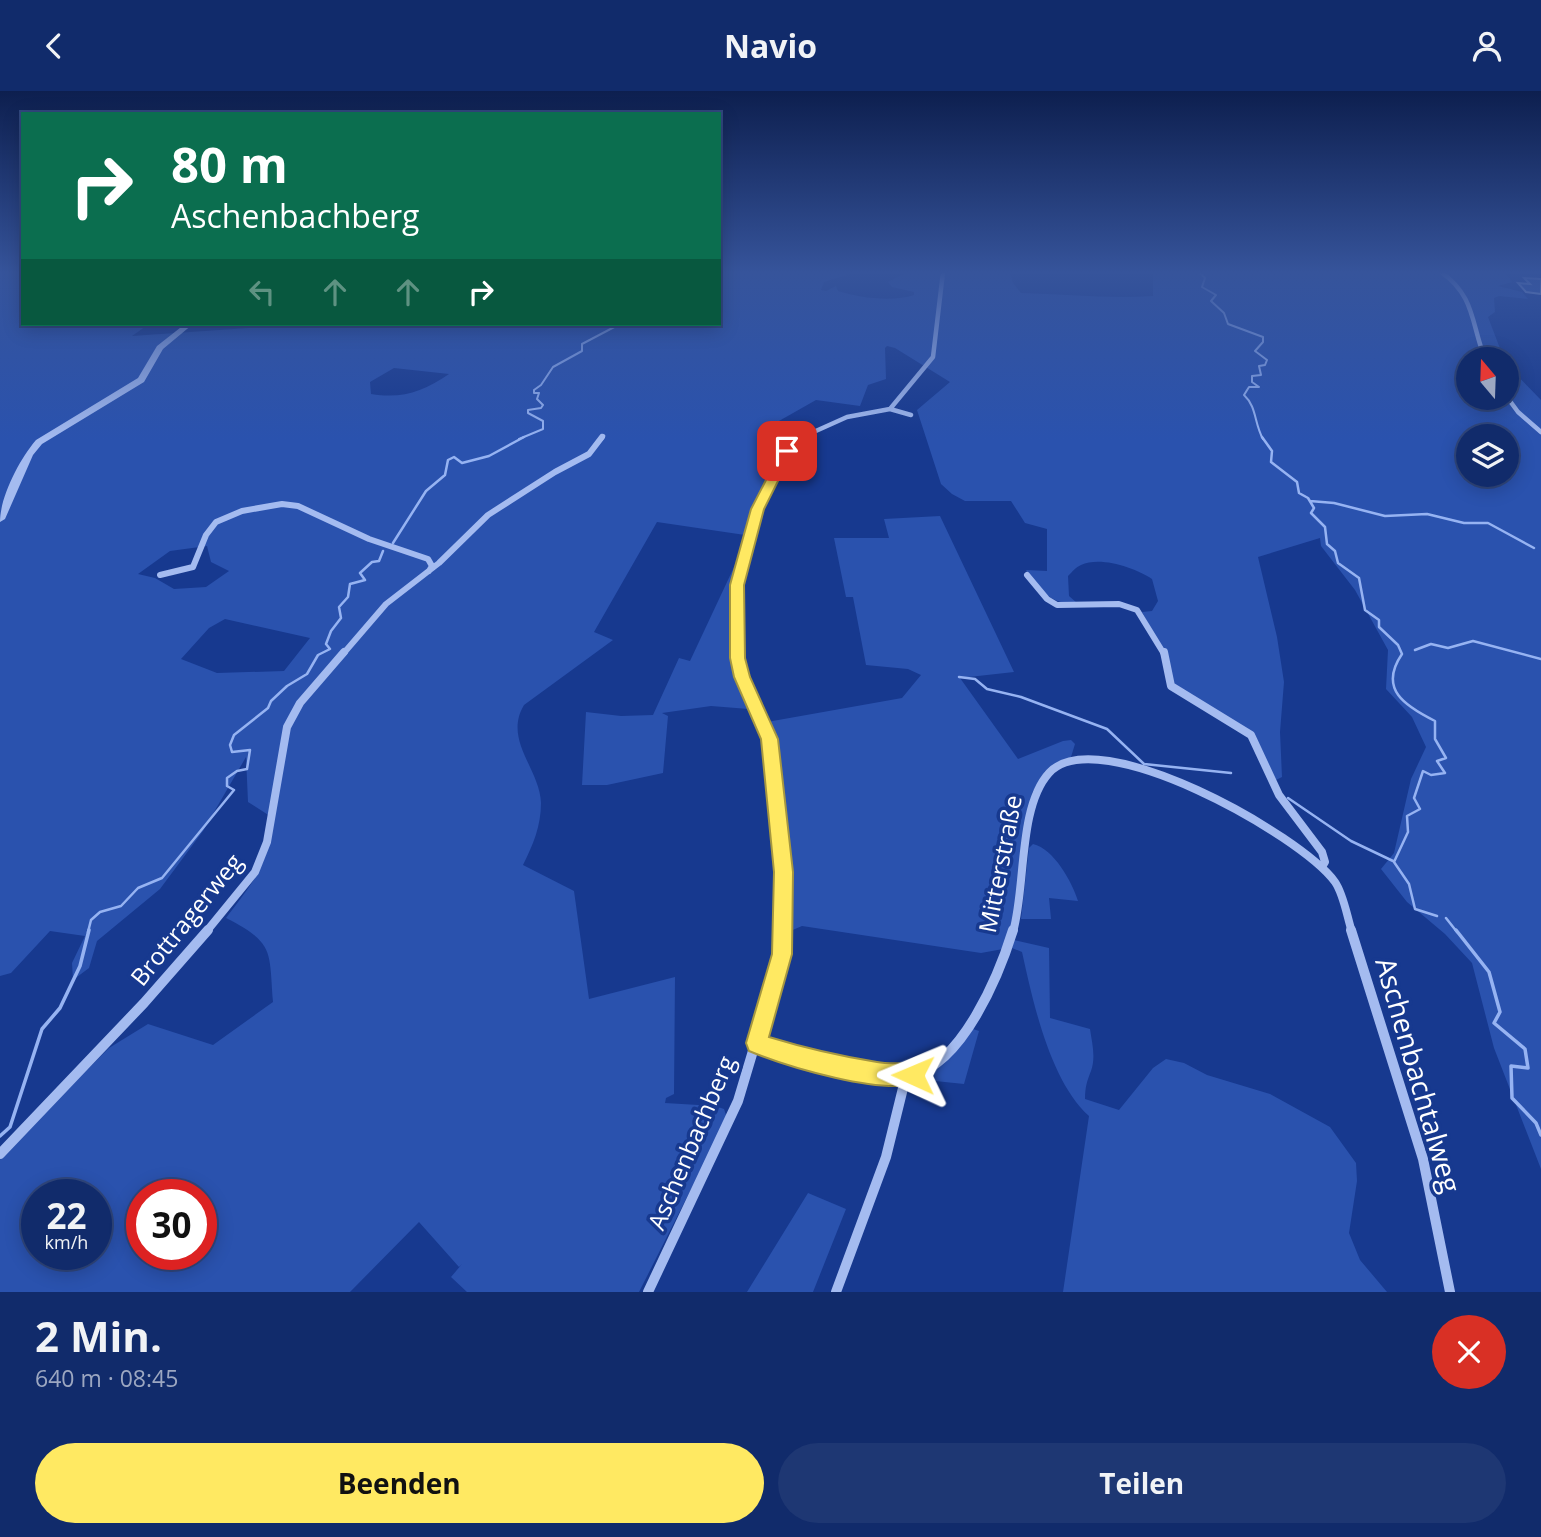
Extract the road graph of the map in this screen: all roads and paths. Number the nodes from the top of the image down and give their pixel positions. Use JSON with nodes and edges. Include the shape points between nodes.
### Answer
{"nodes":[{"id":1,"x":184,"y":328,"type":"edge"},
{"id":2,"x":936,"y":328,"type":"edge"},
{"id":3,"x":1475,"y":328,"type":"edge"},
{"id":4,"x":1480,"y":347,"type":"edge"},
{"id":5,"x":890,"y":409,"type":"junction"},
{"id":6,"x":1517,"y":410,"type":"edge"},
{"id":7,"x":911,"y":415,"type":"dead end"},
{"id":8,"x":1541,"y":432,"type":"edge"},
{"id":9,"x":603,"y":436,"type":"dead end"},
{"id":10,"x":0,"y":519,"type":"edge"},
{"id":11,"x":429,"y":571,"type":"junction"},
{"id":12,"x":160,"y":575,"type":"dead end"},
{"id":13,"x":1027,"y":575,"type":"dead end"},
{"id":14,"x":1322,"y":867,"type":"junction"},
{"id":15,"x":1331,"y":875,"type":"joint"},
{"id":16,"x":756,"y":1043,"type":"junction"},
{"id":17,"x":906,"y":1076,"type":"junction"},
{"id":18,"x":0,"y":1154,"type":"edge"},
{"id":19,"x":650,"y":1291,"type":"edge"},
{"id":20,"x":836,"y":1292,"type":"edge"},
{"id":21,"x":1450,"y":1292,"type":"edge"}],
"edges":[{"from":1,"to":10,"type":"street","via":[[160,348],[141,380],[39,442]]},
{"from":2,"to":5,"type":"street","via":[[933,356]]},
{"from":3,"to":4,"type":"street"},
{"from":5,"to":7,"type":"street","name":"Aschenbachberg"},
{"from":5,"to":16,"type":"street","name":"Aschenbachberg","via":[[846,417],[797,438],[766,488],[740,570],[737,658],[772,748],[783,872],[782,954]]},
{"from":6,"to":8,"type":"street"},
{"from":9,"to":11,"type":"street","name":"Brottragerweg","via":[[589,454],[488,515]]},
{"from":11,"to":12,"type":"street","via":[[428,559],[369,539],[298,506],[282,504],[221,519],[206,535],[193,567]]},
{"from":11,"to":18,"type":"street","name":"Brottragerweg","via":[[377,612],[292,716],[267,842],[255,872],[152,994]]},
{"from":13,"to":14,"type":"street","via":[[1057,605],[1119,604],[1139,612],[1164,652],[1171,686],[1251,735],[1279,795],[1322,852]]},
{"from":14,"to":15,"type":"street","name":"Mitterstraße"},
{"from":14,"to":17,"type":"street","name":"Mitterstraße","via":[[1178,780],[1092,757],[1064,762],[1048,772],[1035,794],[1017,917],[989,991],[962,1037],[933,1064]]},
{"from":15,"to":21,"type":"street","name":"Aschenbachtalweg","via":[[1342,896],[1423,1159]]},
{"from":16,"to":17,"type":"street","via":[[820,1064]]},
{"from":16,"to":19,"type":"street","name":"Aschenbachberg","via":[[738,1101]]},
{"from":17,"to":20,"type":"street","via":[[886,1157]]}]}
